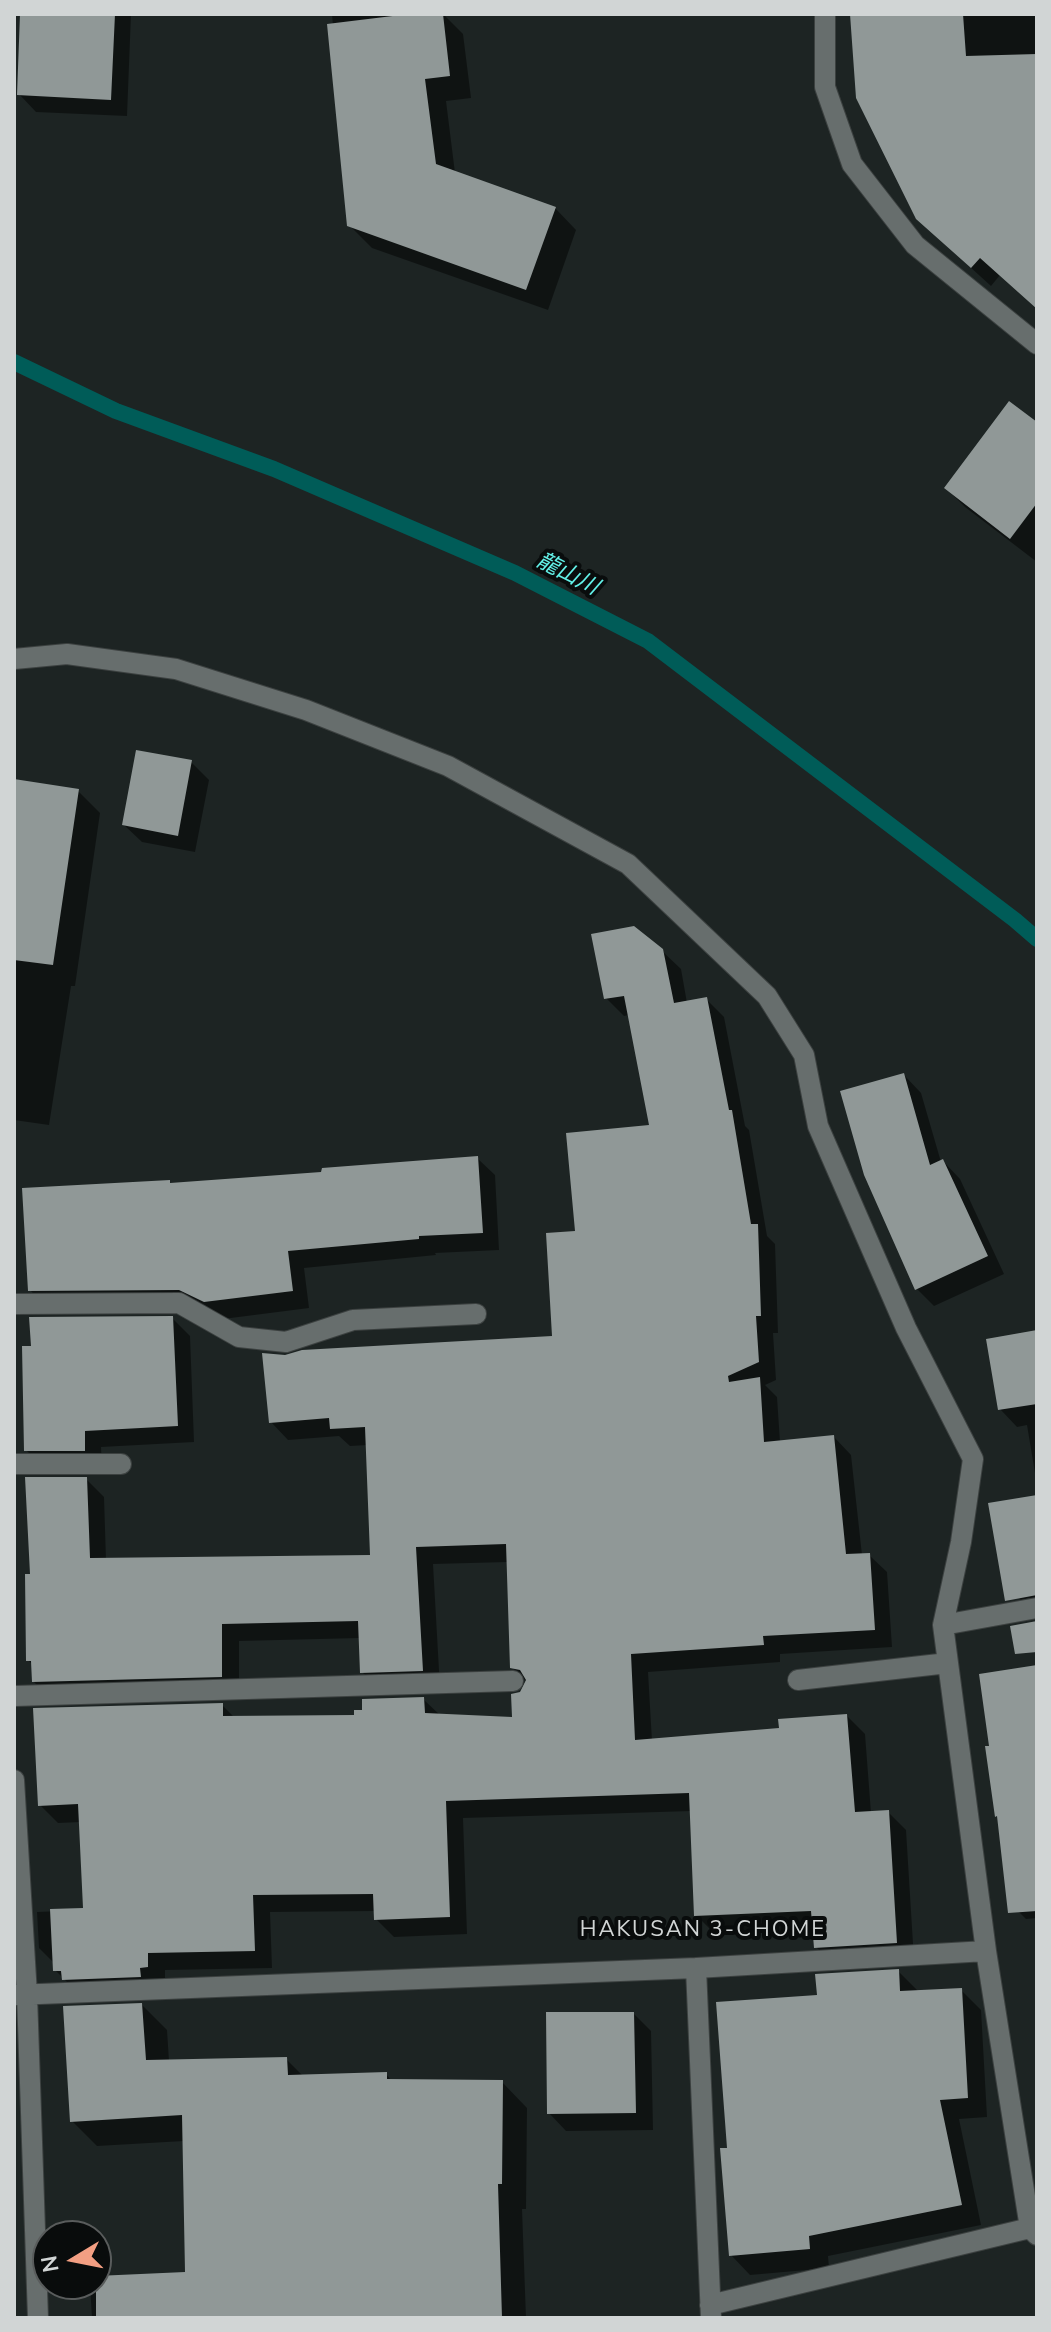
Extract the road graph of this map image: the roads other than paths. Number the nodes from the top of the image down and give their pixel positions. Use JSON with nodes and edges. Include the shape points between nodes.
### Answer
{"nodes":[{"id":1,"x":825,"y":14,"type":"edge"},
{"id":2,"x":1037,"y":344,"type":"edge"},
{"id":3,"x":14,"y":659,"type":"edge"},
{"id":4,"x":14,"y":1304,"type":"edge"},
{"id":5,"x":476,"y":1314,"type":"dead end"},
{"id":6,"x":14,"y":1464,"type":"edge"},
{"id":7,"x":121,"y":1464,"type":"dead end"},
{"id":8,"x":1037,"y":1608,"type":"edge"},
{"id":9,"x":943,"y":1625,"type":"junction"},
{"id":10,"x":948,"y":1663,"type":"junction"},
{"id":11,"x":798,"y":1680,"type":"dead end"},
{"id":12,"x":513,"y":1681,"type":"dead end"},
{"id":13,"x":14,"y":1696,"type":"edge"},
{"id":14,"x":14,"y":1780,"type":"edge"},
{"id":15,"x":986,"y":1951,"type":"junction"},
{"id":16,"x":696,"y":1968,"type":"junction"},
{"id":17,"x":20,"y":1995,"type":"edge"},
{"id":18,"x":1033,"y":2232,"type":"edge"},
{"id":19,"x":711,"y":2311,"type":"edge"},
{"id":20,"x":38,"y":2318,"type":"edge"}],
"edges":[{"from":1,"to":2,"type":"lane","via":[[825,87],[852,164],[915,245]]},
{"from":3,"to":9,"type":"lane","via":[[67,654],[176,669],[306,710],[448,766],[628,864],[767,996],[804,1055],[818,1126],[906,1328],[973,1459]]},
{"from":4,"to":5,"type":"lane","via":[[179,1303],[239,1337],[286,1342],[353,1320]]},
{"from":6,"to":7,"type":"lane"},
{"from":8,"to":9,"type":"lane"},
{"from":9,"to":10,"type":"lane"},
{"from":10,"to":11,"type":"lane"},
{"from":10,"to":15,"type":"lane"},
{"from":12,"to":13,"type":"lane"},
{"from":14,"to":17,"type":"lane"},
{"from":15,"to":16,"type":"lane"},
{"from":15,"to":18,"type":"lane"},
{"from":16,"to":17,"type":"lane"},
{"from":16,"to":19,"type":"lane"},
{"from":17,"to":20,"type":"lane"},
{"from":18,"to":19,"type":"lane"}]}
